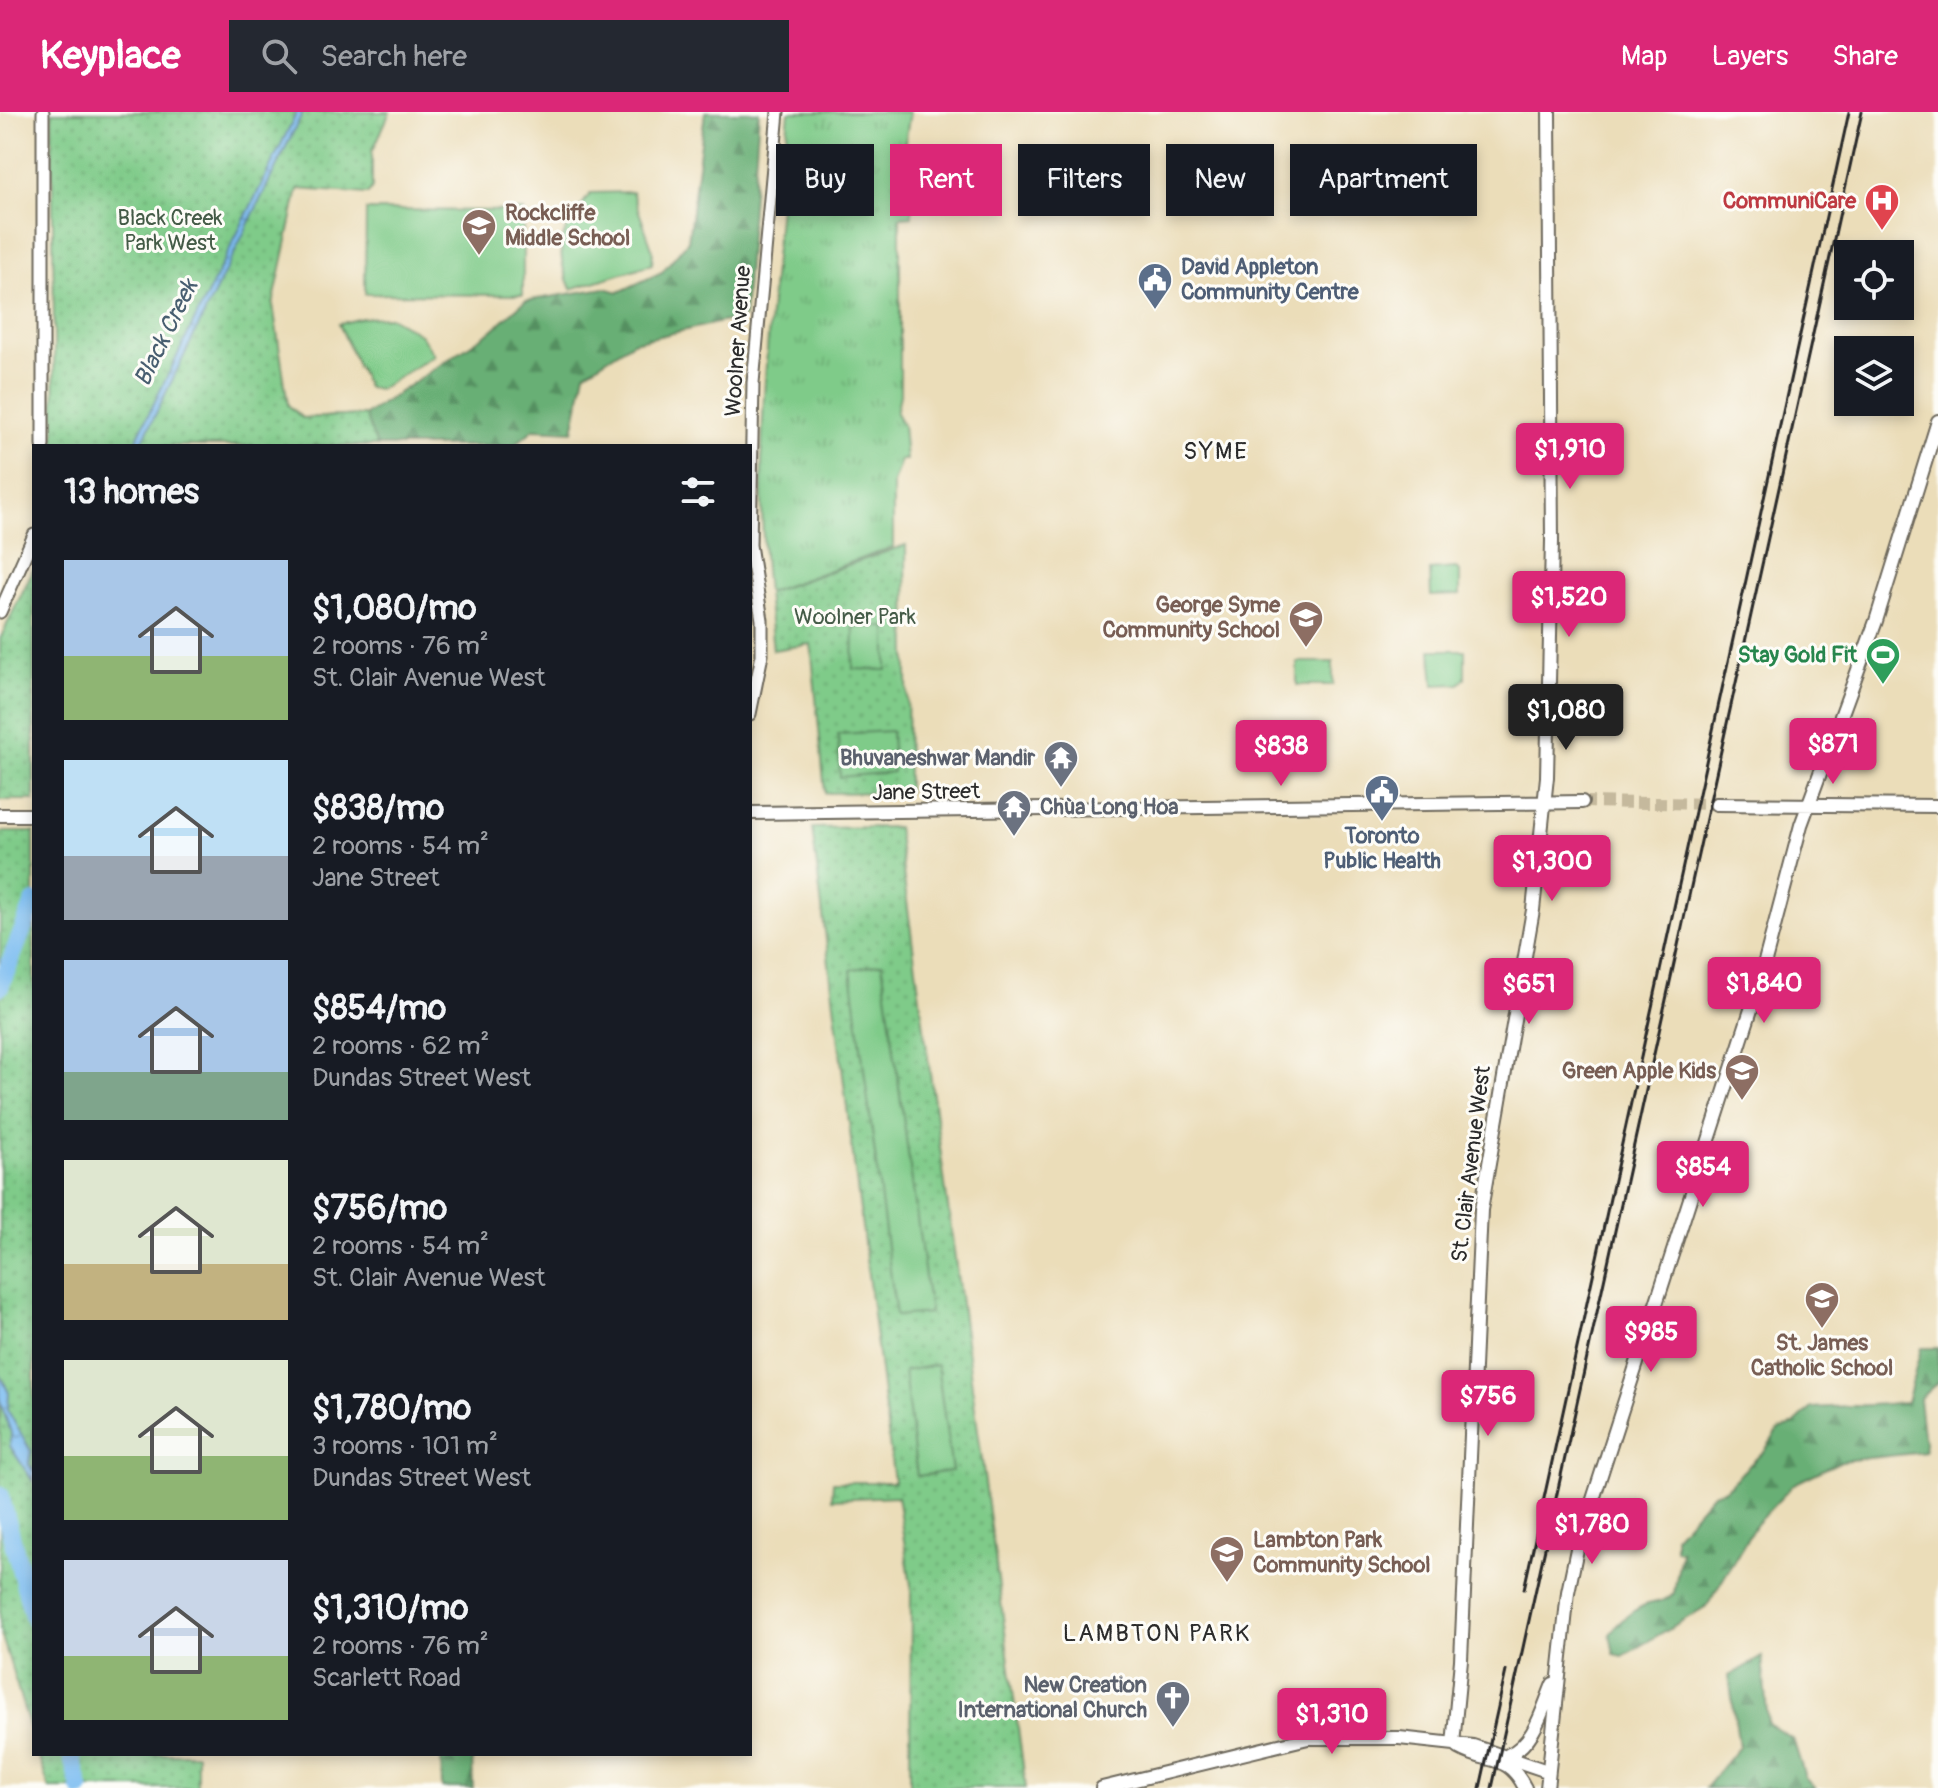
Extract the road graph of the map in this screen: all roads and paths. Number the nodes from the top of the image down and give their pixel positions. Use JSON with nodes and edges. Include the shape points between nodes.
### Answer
{"nodes":[{"id":1,"x":43,"y":112,"type":"edge"},
{"id":2,"x":778,"y":112,"type":"edge"},
{"id":3,"x":1549,"y":112,"type":"edge"},
{"id":4,"x":1938,"y":421,"type":"edge"},
{"id":5,"x":43,"y":444,"type":"edge"},
{"id":6,"x":752,"y":444,"type":"edge"},
{"id":7,"x":32,"y":540,"type":"edge"},
{"id":8,"x":752,"y":558,"type":"edge"},
{"id":9,"x":0,"y":612,"type":"edge"},
{"id":10,"x":752,"y":704,"type":"edge"},
{"id":11,"x":1545,"y":801,"type":"junction"},
{"id":12,"x":1582,"y":802,"type":"tunnel mouth"},
{"id":13,"x":1716,"y":804,"type":"tunnel mouth"},
{"id":14,"x":1808,"y":804,"type":"junction"},
{"id":15,"x":1938,"y":806,"type":"edge"},
{"id":16,"x":752,"y":813,"type":"edge"},
{"id":17,"x":0,"y":815,"type":"edge"},
{"id":18,"x":30,"y":815,"type":"edge"},
{"id":19,"x":1559,"y":1670,"type":"junction"},
{"id":20,"x":1453,"y":1744,"type":"junction"},
{"id":21,"x":1508,"y":1755,"type":"junction"},
{"id":22,"x":1547,"y":1771,"type":"junction"},
{"id":23,"x":1102,"y":1788,"type":"edge"},
{"id":24,"x":1525,"y":1788,"type":"edge"},
{"id":25,"x":1547,"y":1788,"type":"edge"}],
"edges":[{"from":1,"to":5,"type":"street"},
{"from":2,"to":6,"type":"street","name":"Woolner Avenue"},
{"from":3,"to":11,"type":"main road","name":"St. Clair Avenue West","via":[[1551,700]]},
{"from":4,"to":14,"type":"main road","via":[[1876,621]]},
{"from":7,"to":9,"type":"street"},
{"from":8,"to":10,"type":"street","name":"Woolner Avenue","via":[[762,655]]},
{"from":11,"to":12,"type":"main road","name":"Jane Street"},
{"from":11,"to":16,"type":"main road","name":"Jane Street"},
{"from":11,"to":20,"type":"main road","name":"St. Clair Avenue West","via":[[1533,910],[1481,1210]]},
{"from":13,"to":14,"type":"main road"},
{"from":14,"to":15,"type":"main road"},
{"from":14,"to":19,"type":"main road","via":[[1758,988],[1577,1549]]},
{"from":17,"to":18,"type":"main road"},
{"from":19,"to":21,"type":"main road","via":[[1533,1733]]},
{"from":19,"to":22,"type":"main road"},
{"from":20,"to":21,"type":"main road"},
{"from":20,"to":23,"type":"main road","via":[[1308,1738]]},
{"from":20,"to":24,"type":"main road","via":[[1471,1755],[1505,1763],[1516,1770]]},
{"from":21,"to":22,"type":"main road"},
{"from":22,"to":25,"type":"main road"}]}
